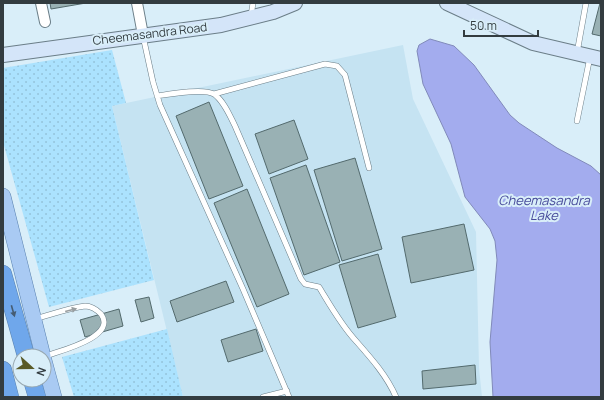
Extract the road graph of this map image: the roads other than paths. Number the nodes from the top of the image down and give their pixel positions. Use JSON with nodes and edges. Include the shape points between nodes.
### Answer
{"nodes":[{"id":1,"x":42,"y":3,"type":"edge"},
{"id":2,"x":137,"y":3,"type":"edge"},
{"id":3,"x":253,"y":3,"type":"edge"},
{"id":4,"x":295,"y":3,"type":"edge"},
{"id":5,"x":447,"y":3,"type":"edge"},
{"id":6,"x":586,"y":3,"type":"edge"},
{"id":7,"x":251,"y":17,"type":"junction"},
{"id":8,"x":45,"y":22,"type":"dead end"},
{"id":9,"x":143,"y":35,"type":"junction"},
{"id":10,"x":3,"y":55,"type":"edge"},
{"id":11,"x":589,"y":56,"type":"edge"},
{"id":12,"x":214,"y":94,"type":"junction"},
{"id":13,"x":157,"y":96,"type":"junction"},
{"id":14,"x":577,"y":121,"type":"dead end"},
{"id":15,"x":369,"y":168,"type":"dead end"},
{"id":16,"x":3,"y":196,"type":"edge"},
{"id":17,"x":3,"y":274,"type":"edge"},
{"id":18,"x":33,"y":319,"type":"junction"},
{"id":19,"x":24,"y":348,"type":"edge"},
{"id":20,"x":41,"y":348,"type":"edge"},
{"id":21,"x":52,"y":355,"type":"edge"},
{"id":22,"x":3,"y":370,"type":"edge"},
{"id":23,"x":287,"y":391,"type":"junction"},
{"id":24,"x":10,"y":397,"type":"edge"},
{"id":25,"x":263,"y":397,"type":"edge"},
{"id":26,"x":289,"y":397,"type":"edge"},
{"id":27,"x":396,"y":397,"type":"edge"}],
"edges":[{"from":1,"to":8,"type":"street"},
{"from":2,"to":9,"type":"street"},
{"from":3,"to":7,"type":"lane"},
{"from":4,"to":7,"type":"street","name":"Cheemasandra Road"},
{"from":5,"to":11,"type":"street","via":[[533,43]]},
{"from":6,"to":11,"type":"lane"},
{"from":7,"to":9,"type":"street","name":"Cheemasandra Road","via":[[221,25]]},
{"from":9,"to":10,"type":"street","name":"Cheemasandra Road"},
{"from":9,"to":13,"type":"lane"},
{"from":11,"to":14,"type":"lane"},
{"from":12,"to":13,"type":"lane","via":[[194,92]]},
{"from":12,"to":15,"type":"lane","via":[[326,64],[337,66],[345,75]]},
{"from":12,"to":27,"type":"lane","via":[[235,126],[301,278],[305,284],[319,287],[338,318],[372,360]]},
{"from":13,"to":23,"type":"lane"},
{"from":16,"to":18,"type":"main road"},
{"from":17,"to":19,"type":"highway","one_way":true},
{"from":18,"to":20,"type":"main road"},
{"from":18,"to":21,"type":"lane","one_way":true,"via":[[86,306],[100,313],[104,321],[102,330],[93,338]]},
{"from":22,"to":24,"type":"highway"},
{"from":23,"to":25,"type":"lane"},
{"from":23,"to":26,"type":"lane"}]}
